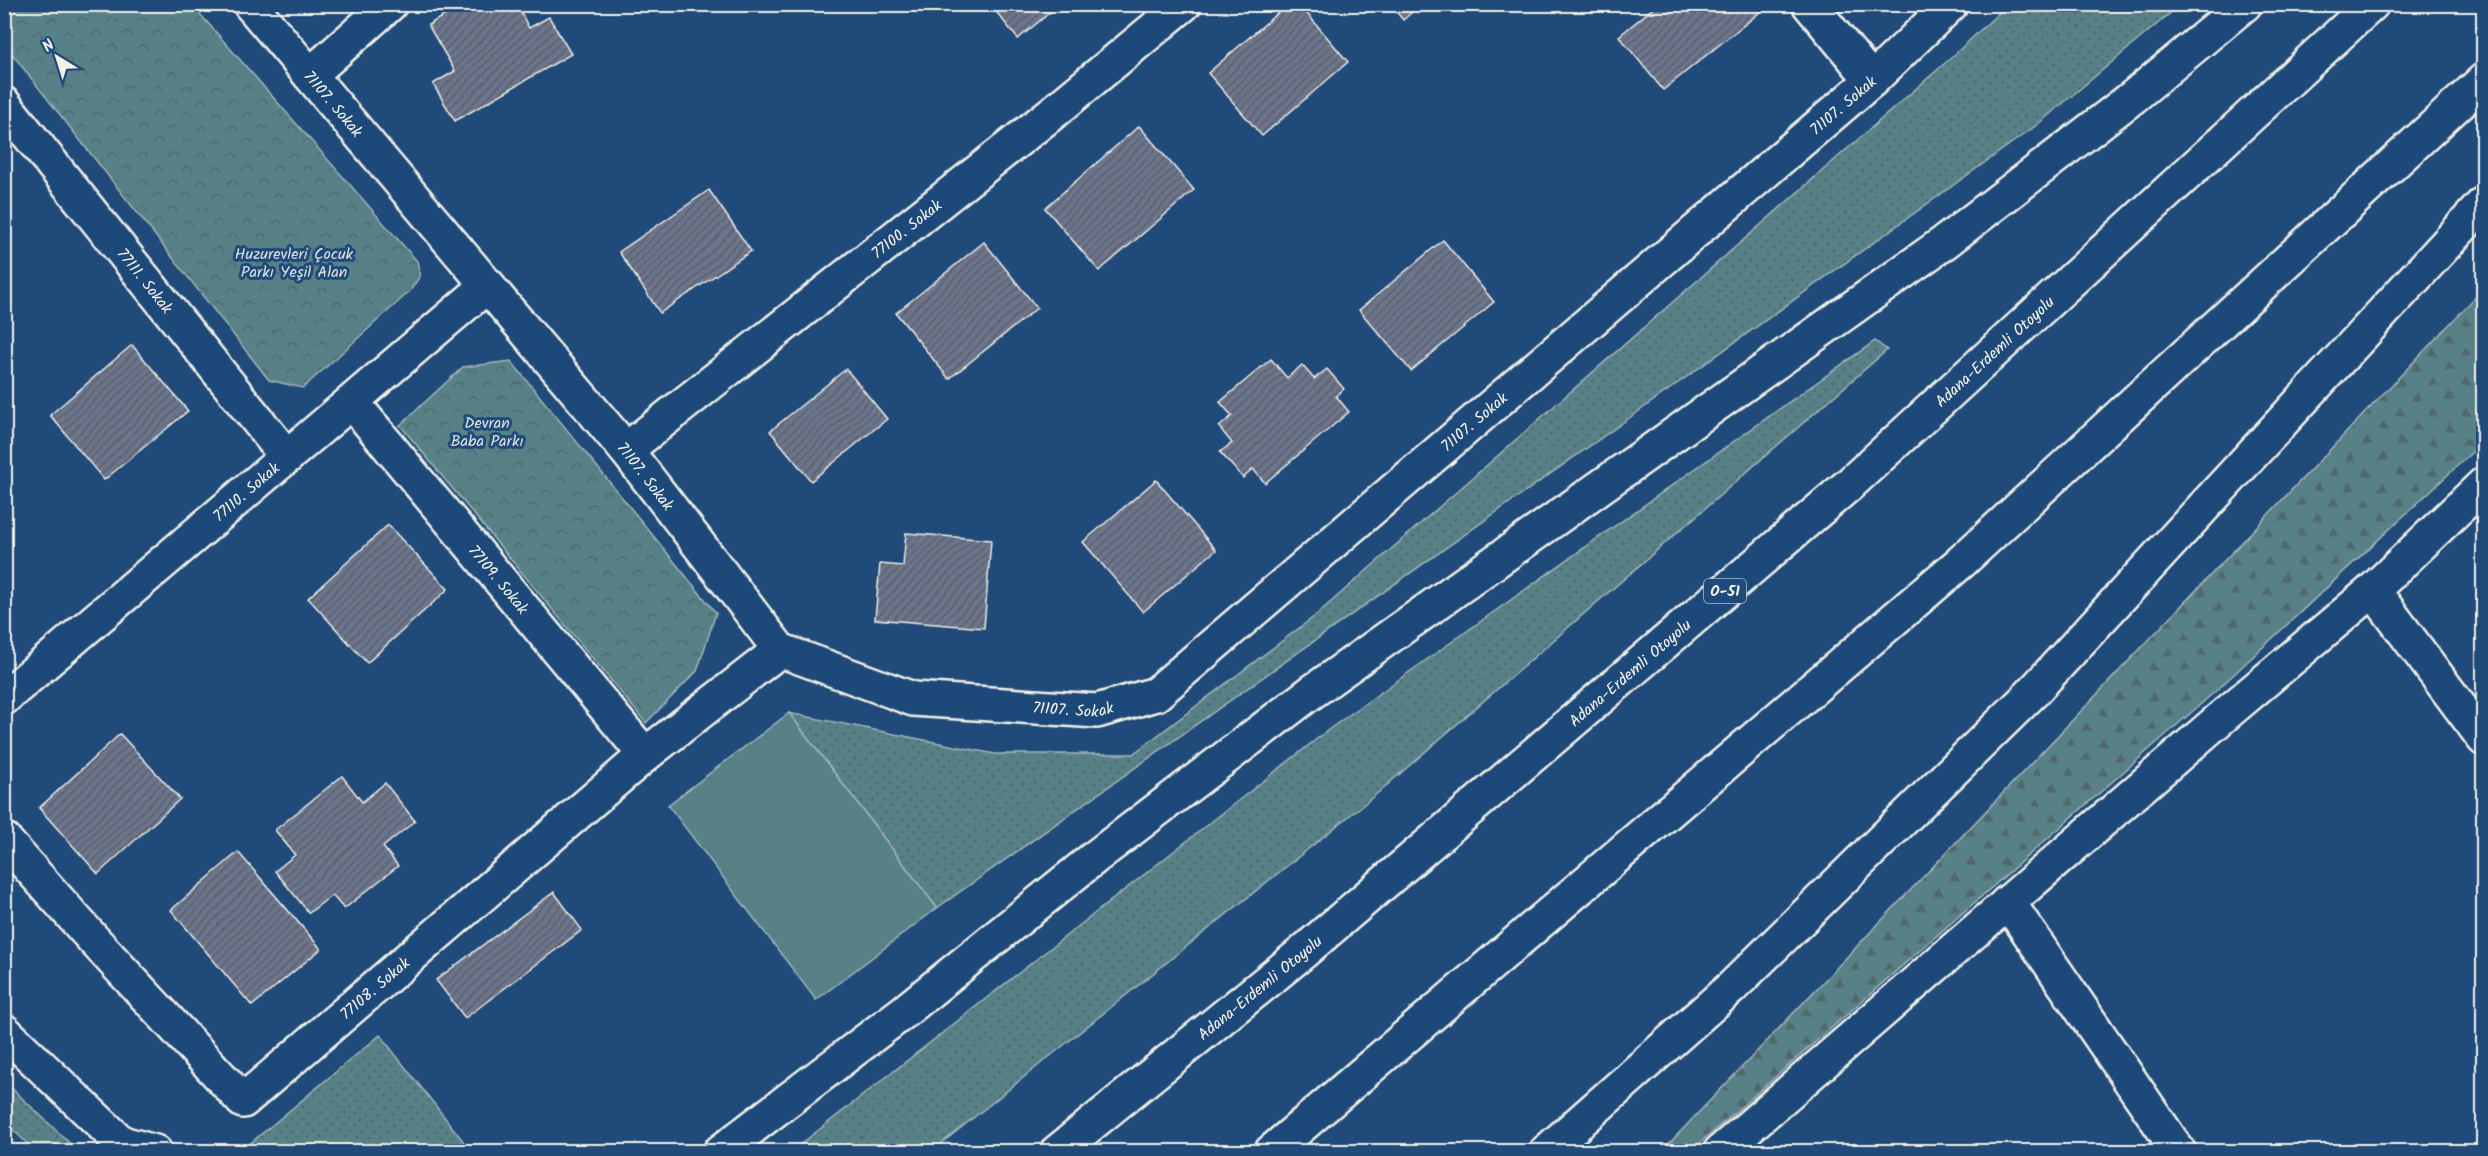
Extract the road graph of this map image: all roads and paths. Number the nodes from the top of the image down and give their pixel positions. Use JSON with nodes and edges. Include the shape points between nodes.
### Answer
{"nodes":[{"id":1,"x":250,"y":4,"type":"edge"},
{"id":2,"x":390,"y":4,"type":"edge"},
{"id":3,"x":1184,"y":4,"type":"edge"},
{"id":4,"x":1809,"y":4,"type":"edge"},
{"id":5,"x":1951,"y":4,"type":"edge"},
{"id":6,"x":2245,"y":4,"type":"edge"},
{"id":7,"x":2372,"y":4,"type":"edge"},
{"id":8,"x":310,"y":75,"type":"junction"},
{"id":9,"x":1872,"y":80,"type":"junction"},
{"id":10,"x":2484,"y":80,"type":"edge"},
{"id":11,"x":4,"y":104,"type":"edge"},
{"id":12,"x":2484,"y":203,"type":"edge"},
{"id":13,"x":488,"y":285,"type":"junction"},
{"id":14,"x":352,"y":402,"type":"junction"},
{"id":15,"x":626,"y":450,"type":"junction"},
{"id":16,"x":287,"y":457,"type":"junction"},
{"id":17,"x":2484,"y":484,"type":"edge"},
{"id":18,"x":2373,"y":591,"type":"junction"},
{"id":19,"x":780,"y":650,"type":"junction"},
{"id":20,"x":4,"y":698,"type":"edge"},
{"id":21,"x":2484,"y":740,"type":"edge"},
{"id":22,"x":645,"y":755,"type":"junction"},
{"id":23,"x":4,"y":839,"type":"edge"},
{"id":24,"x":2008,"y":902,"type":"junction"},
{"id":25,"x":4,"y":1031,"type":"edge"},
{"id":26,"x":126,"y":1148,"type":"edge"},
{"id":27,"x":155,"y":1152,"type":"edge"},
{"id":28,"x":720,"y":1152,"type":"edge"},
{"id":29,"x":1057,"y":1152,"type":"edge"},
{"id":30,"x":1271,"y":1152,"type":"edge"},
{"id":31,"x":1546,"y":1152,"type":"edge"},
{"id":32,"x":1720,"y":1152,"type":"edge"},
{"id":33,"x":2179,"y":1152,"type":"edge"}],
"edges":[{"from":1,"to":8,"type":"main road","name":"71107. Sokak"},
{"from":2,"to":8,"type":"main road"},
{"from":3,"to":15,"type":"main road","name":"77100. Sokak"},
{"from":4,"to":9,"type":"main road"},
{"from":5,"to":9,"type":"main road","name":"71107. Sokak"},
{"from":6,"to":28,"type":"main road","via":[[2133,97],[1945,242],[1309,694]]},
{"from":7,"to":29,"type":"main road","name":"Adana-Erdemli Otoyolu","number":"O-51","via":[[1852,482],[1311,945]]},
{"from":8,"to":13,"type":"main road","name":"71107. Sokak"},
{"from":9,"to":19,"type":"main road","name":"71107. Sokak","via":[[1156,694],[1097,711],[913,699]]},
{"from":10,"to":30,"type":"main road","via":[[1960,562]]},
{"from":11,"to":16,"type":"main road","name":"77111. Sokak"},
{"from":12,"to":31,"type":"main road","via":[[2031,694],[1732,987]]},
{"from":13,"to":14,"type":"main road","name":"77110. Sokak"},
{"from":13,"to":15,"type":"main road","name":"71107. Sokak"},
{"from":14,"to":16,"type":"main road","name":"77110. Sokak"},
{"from":14,"to":22,"type":"main road","name":"77109. Sokak"},
{"from":15,"to":19,"type":"main road","name":"71107. Sokak"},
{"from":16,"to":20,"type":"main road","name":"77110. Sokak"},
{"from":17,"to":18,"type":"main road"},
{"from":18,"to":21,"type":"main road"},
{"from":18,"to":24,"type":"main road"},
{"from":19,"to":22,"type":"main road","name":"77108. Sokak"},
{"from":22,"to":23,"type":"main road","name":"77108. Sokak","via":[[243,1101]]},
{"from":24,"to":32,"type":"main road"},
{"from":24,"to":33,"type":"main road"},
{"from":25,"to":26,"type":"main road"},
{"from":26,"to":27,"type":"main road"}]}
